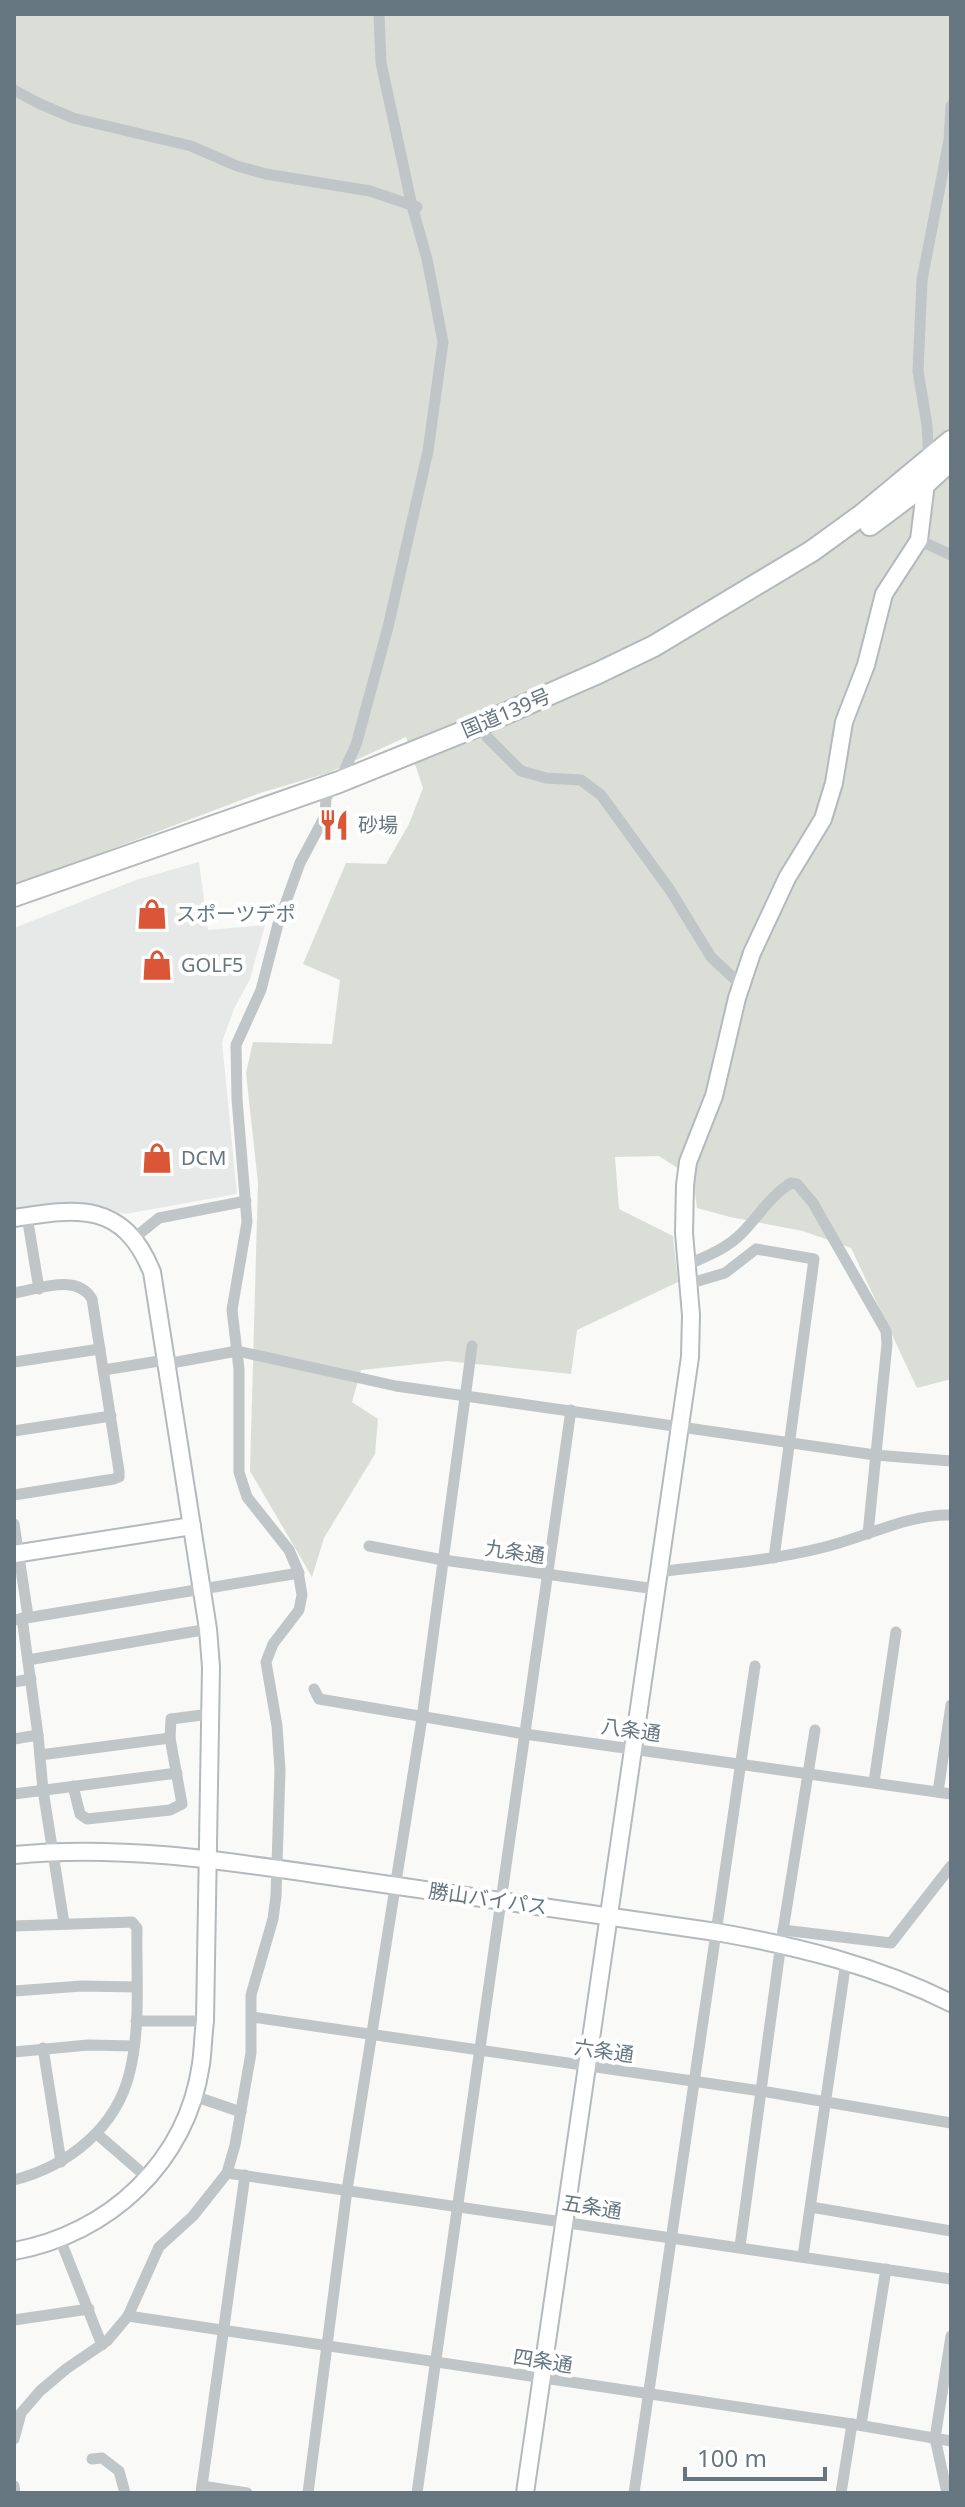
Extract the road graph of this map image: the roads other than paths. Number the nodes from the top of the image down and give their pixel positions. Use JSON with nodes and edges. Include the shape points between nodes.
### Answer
{"nodes":[{"id":1,"x":379,"y":14,"type":"edge"},
{"id":2,"x":14,"y":90,"type":"edge"},
{"id":3,"x":951,"y":106,"type":"edge"},
{"id":4,"x":414,"y":206,"type":"junction"},
{"id":5,"x":951,"y":441,"type":"edge"},
{"id":6,"x":951,"y":460,"type":"edge"},
{"id":7,"x":929,"y":461,"type":"junction"},
{"id":8,"x":926,"y":483,"type":"junction"},
{"id":9,"x":919,"y":540,"type":"junction"},
{"id":10,"x":951,"y":555,"type":"edge"},
{"id":11,"x":487,"y":737,"type":"junction"},
{"id":12,"x":332,"y":789,"type":"junction"},
{"id":13,"x":14,"y":896,"type":"edge"},
{"id":14,"x":14,"y":910,"type":"edge"},
{"id":15,"x":741,"y":985,"type":"junction"},
{"id":16,"x":246,"y":1201,"type":"junction"},
{"id":17,"x":21,"y":1217,"type":"edge"},
{"id":18,"x":133,"y":1239,"type":"junction"},
{"id":19,"x":687,"y":1265,"type":"junction"},
{"id":20,"x":688,"y":1284,"type":"junction"},
{"id":21,"x":39,"y":1289,"type":"junction"},
{"id":22,"x":14,"y":1293,"type":"edge"},
{"id":23,"x":472,"y":1346,"type":"dead end"},
{"id":24,"x":100,"y":1349,"type":"junction"},
{"id":25,"x":237,"y":1351,"type":"junction"},
{"id":26,"x":14,"y":1362,"type":"edge"},
{"id":27,"x":166,"y":1362,"type":"junction"},
{"id":28,"x":104,"y":1370,"type":"junction"},
{"id":29,"x":465,"y":1394,"type":"junction"},
{"id":30,"x":571,"y":1410,"type":"junction"},
{"id":31,"x":111,"y":1416,"type":"junction"},
{"id":32,"x":680,"y":1425,"type":"junction"},
{"id":33,"x":14,"y":1431,"type":"edge"},
{"id":34,"x":788,"y":1441,"type":"junction"},
{"id":35,"x":875,"y":1455,"type":"junction"},
{"id":36,"x":951,"y":1461,"type":"edge"},
{"id":37,"x":14,"y":1495,"type":"edge"},
{"id":38,"x":951,"y":1515,"type":"edge"},
{"id":39,"x":14,"y":1524,"type":"edge"},
{"id":40,"x":192,"y":1526,"type":"junction"},
{"id":41,"x":868,"y":1534,"type":"junction"},
{"id":42,"x":369,"y":1546,"type":"dead end"},
{"id":43,"x":16,"y":1553,"type":"edge"},
{"id":44,"x":774,"y":1558,"type":"junction"},
{"id":45,"x":443,"y":1560,"type":"junction"},
{"id":46,"x":299,"y":1573,"type":"junction"},
{"id":47,"x":547,"y":1574,"type":"junction"},
{"id":48,"x":657,"y":1581,"type":"junction"},
{"id":49,"x":202,"y":1589,"type":"junction"},
{"id":50,"x":22,"y":1618,"type":"edge"},
{"id":51,"x":208,"y":1629,"type":"junction"},
{"id":52,"x":896,"y":1632,"type":"dead end"},
{"id":53,"x":28,"y":1660,"type":"junction"},
{"id":54,"x":755,"y":1666,"type":"dead end"},
{"id":55,"x":31,"y":1679,"type":"junction"},
{"id":56,"x":14,"y":1682,"type":"edge"},
{"id":57,"x":314,"y":1689,"type":"dead end"},
{"id":58,"x":951,"y":1705,"type":"edge"},
{"id":59,"x":210,"y":1714,"type":"junction"},
{"id":60,"x":422,"y":1718,"type":"junction"},
{"id":61,"x":815,"y":1730,"type":"dead end"},
{"id":62,"x":525,"y":1734,"type":"junction"},
{"id":63,"x":38,"y":1735,"type":"junction"},
{"id":64,"x":170,"y":1738,"type":"junction"},
{"id":65,"x":14,"y":1739,"type":"edge"},
{"id":66,"x":633,"y":1748,"type":"junction"},
{"id":67,"x":40,"y":1755,"type":"junction"},
{"id":68,"x":740,"y":1763,"type":"junction"},
{"id":69,"x":177,"y":1773,"type":"junction"},
{"id":70,"x":810,"y":1773,"type":"junction"},
{"id":71,"x":874,"y":1782,"type":"junction"},
{"id":72,"x":73,"y":1786,"type":"junction"},
{"id":73,"x":43,"y":1790,"type":"junction"},
{"id":74,"x":938,"y":1792,"type":"junction"},
{"id":75,"x":14,"y":1794,"type":"edge"},
{"id":76,"x":951,"y":1794,"type":"edge"},
{"id":77,"x":53,"y":1851,"type":"junction"},
{"id":78,"x":14,"y":1855,"type":"edge"},
{"id":79,"x":209,"y":1858,"type":"junction"},
{"id":80,"x":951,"y":1866,"type":"edge"},
{"id":81,"x":276,"y":1868,"type":"junction"},
{"id":82,"x":394,"y":1885,"type":"junction"},
{"id":83,"x":501,"y":1901,"type":"junction"},
{"id":84,"x":608,"y":1916,"type":"junction"},
{"id":85,"x":64,"y":1923,"type":"junction"},
{"id":86,"x":14,"y":1926,"type":"edge"},
{"id":87,"x":716,"y":1932,"type":"junction"},
{"id":88,"x":782,"y":1937,"type":"junction"},
{"id":89,"x":846,"y":1961,"type":"junction"},
{"id":90,"x":136,"y":1987,"type":"junction"},
{"id":91,"x":14,"y":1991,"type":"edge"},
{"id":92,"x":951,"y":2003,"type":"edge"},
{"id":93,"x":252,"y":2017,"type":"junction"},
{"id":94,"x":136,"y":2021,"type":"junction"},
{"id":95,"x":205,"y":2021,"type":"junction"},
{"id":96,"x":372,"y":2033,"type":"junction"},
{"id":97,"x":134,"y":2046,"type":"junction"},
{"id":98,"x":43,"y":2048,"type":"junction"},
{"id":99,"x":479,"y":2050,"type":"junction"},
{"id":100,"x":14,"y":2052,"type":"edge"},
{"id":101,"x":587,"y":2067,"type":"junction"},
{"id":102,"x":693,"y":2081,"type":"junction"},
{"id":103,"x":761,"y":2091,"type":"junction"},
{"id":104,"x":194,"y":2096,"type":"junction"},
{"id":105,"x":827,"y":2102,"type":"junction"},
{"id":106,"x":241,"y":2112,"type":"junction"},
{"id":107,"x":951,"y":2123,"type":"edge"},
{"id":108,"x":97,"y":2134,"type":"junction"},
{"id":109,"x":61,"y":2162,"type":"junction"},
{"id":110,"x":227,"y":2173,"type":"junction"},
{"id":111,"x":245,"y":2175,"type":"junction"},
{"id":112,"x":149,"y":2179,"type":"junction"},
{"id":113,"x":14,"y":2180,"type":"edge"},
{"id":114,"x":347,"y":2190,"type":"junction"},
{"id":115,"x":460,"y":2206,"type":"junction"},
{"id":116,"x":811,"y":2207,"type":"junction"},
{"id":117,"x":565,"y":2221,"type":"junction"},
{"id":118,"x":951,"y":2231,"type":"edge"},
{"id":119,"x":672,"y":2238,"type":"junction"},
{"id":120,"x":60,"y":2239,"type":"junction"},
{"id":121,"x":740,"y":2246,"type":"junction"},
{"id":122,"x":14,"y":2251,"type":"edge"},
{"id":123,"x":803,"y":2256,"type":"junction"},
{"id":124,"x":886,"y":2269,"type":"junction"},
{"id":125,"x":951,"y":2279,"type":"edge"},
{"id":126,"x":89,"y":2309,"type":"junction"},
{"id":127,"x":128,"y":2316,"type":"junction"},
{"id":128,"x":14,"y":2320,"type":"edge"},
{"id":129,"x":223,"y":2330,"type":"junction"},
{"id":130,"x":951,"y":2336,"type":"edge"},
{"id":131,"x":102,"y":2345,"type":"junction"},
{"id":132,"x":328,"y":2346,"type":"junction"},
{"id":133,"x":436,"y":2361,"type":"junction"},
{"id":134,"x":542,"y":2379,"type":"junction"},
{"id":135,"x":648,"y":2395,"type":"junction"},
{"id":136,"x":856,"y":2425,"type":"junction"},
{"id":137,"x":935,"y":2438,"type":"junction"},
{"id":138,"x":14,"y":2439,"type":"edge"},
{"id":139,"x":951,"y":2441,"type":"edge"},
{"id":140,"x":92,"y":2459,"type":"dead end"},
{"id":141,"x":14,"y":2486,"type":"edge"},
{"id":142,"x":201,"y":2489,"type":"edge"},
{"id":143,"x":15,"y":2493,"type":"edge"},
{"id":144,"x":125,"y":2493,"type":"edge"},
{"id":145,"x":247,"y":2493,"type":"edge"},
{"id":146,"x":308,"y":2493,"type":"edge"},
{"id":147,"x":417,"y":2493,"type":"edge"},
{"id":148,"x":525,"y":2493,"type":"edge"},
{"id":149,"x":634,"y":2493,"type":"edge"},
{"id":150,"x":841,"y":2493,"type":"edge"},
{"id":151,"x":947,"y":2493,"type":"edge"}],
"edges":[{"from":1,"to":4,"type":"street","via":[[381,63]]},
{"from":2,"to":4,"type":"street","via":[[73,118],[191,146],[237,166],[370,191]]},
{"from":3,"to":7,"type":"street","via":[[922,280],[918,371]]},
{"from":4,"to":12,"type":"street","via":[[443,342],[428,451],[356,745]]},
{"from":5,"to":7,"type":"highway","name":"国道139号"},
{"from":6,"to":8,"type":"highway","name":"国道139号"},
{"from":7,"to":8,"type":"street"},
{"from":7,"to":12,"type":"highway","name":"国道139号","via":[[812,551],[654,646]]},
{"from":8,"to":9,"type":"street"},
{"from":8,"to":11,"type":"highway","name":"国道139号","via":[[763,598],[604,685]]},
{"from":9,"to":10,"type":"street"},
{"from":9,"to":15,"type":"street","via":[[884,594],[844,722],[823,819],[787,878]]},
{"from":11,"to":12,"type":"highway","name":"国道139号"},
{"from":11,"to":15,"type":"street","via":[[521,771],[581,780],[601,795],[711,957]]},
{"from":12,"to":13,"type":"highway","name":"国道139号"},
{"from":12,"to":14,"type":"highway","name":"国道139号"},
{"from":12,"to":16,"type":"street","via":[[278,924],[261,990],[236,1045]]},
{"from":15,"to":19,"type":"street","via":[[714,1096],[688,1162]]},
{"from":16,"to":18,"type":"street","via":[[159,1218]]},
{"from":16,"to":25,"type":"street","via":[[232,1310]]},
{"from":17,"to":18,"type":"street","via":[[75,1210],[98,1214]]},
{"from":17,"to":21,"type":"street"},
{"from":18,"to":27,"type":"street","via":[[152,1272]]},
{"from":19,"to":20,"type":"street"},
{"from":19,"to":35,"type":"street","via":[[728,1245],[785,1186],[797,1184],[886,1331]]},
{"from":20,"to":32,"type":"street","via":[[690,1357]]},
{"from":20,"to":34,"type":"street","via":[[725,1273],[756,1249],[814,1259]]},
{"from":21,"to":22,"type":"street"},
{"from":21,"to":24,"type":"street","via":[[69,1284],[87,1290]]},
{"from":23,"to":29,"type":"street"},
{"from":24,"to":26,"type":"street"},
{"from":24,"to":28,"type":"street"},
{"from":25,"to":27,"type":"street"},
{"from":25,"to":29,"type":"street","via":[[396,1386]]},
{"from":25,"to":46,"type":"street","via":[[239,1472],[247,1497],[289,1550]]},
{"from":27,"to":28,"type":"street"},
{"from":27,"to":40,"type":"street"},
{"from":28,"to":31,"type":"street"},
{"from":29,"to":30,"type":"street"},
{"from":29,"to":45,"type":"street"},
{"from":30,"to":32,"type":"street"},
{"from":30,"to":47,"type":"street"},
{"from":31,"to":33,"type":"street"},
{"from":31,"to":37,"type":"street","via":[[119,1477]]},
{"from":32,"to":34,"type":"street"},
{"from":32,"to":48,"type":"street"},
{"from":34,"to":35,"type":"street"},
{"from":34,"to":44,"type":"street"},
{"from":35,"to":36,"type":"street"},
{"from":35,"to":41,"type":"street"},
{"from":38,"to":41,"type":"street","name":"九条通","via":[[931,1514]]},
{"from":39,"to":43,"type":"street"},
{"from":40,"to":43,"type":"street"},
{"from":40,"to":49,"type":"street"},
{"from":41,"to":44,"type":"street","name":"九条通"},
{"from":42,"to":45,"type":"street","name":"九条通"},
{"from":43,"to":50,"type":"street"},
{"from":44,"to":48,"type":"street","name":"九条通"},
{"from":45,"to":47,"type":"street","name":"九条通"},
{"from":45,"to":60,"type":"street"},
{"from":46,"to":49,"type":"street"},
{"from":46,"to":81,"type":"street","via":[[299,1610],[266,1662],[280,1770]]},
{"from":47,"to":48,"type":"street","name":"九条通"},
{"from":47,"to":62,"type":"street"},
{"from":48,"to":66,"type":"street"},
{"from":49,"to":50,"type":"street"},
{"from":49,"to":51,"type":"street"},
{"from":50,"to":53,"type":"street"},
{"from":51,"to":53,"type":"street"},
{"from":51,"to":59,"type":"street"},
{"from":52,"to":71,"type":"street"},
{"from":53,"to":55,"type":"street"},
{"from":54,"to":68,"type":"street"},
{"from":55,"to":56,"type":"street"},
{"from":55,"to":63,"type":"street"},
{"from":57,"to":60,"type":"street","name":"八条通","via":[[319,1699]]},
{"from":58,"to":74,"type":"street"},
{"from":59,"to":64,"type":"street","via":[[171,1719]]},
{"from":59,"to":79,"type":"street"},
{"from":60,"to":62,"type":"street","name":"八条通"},
{"from":60,"to":82,"type":"street"},
{"from":61,"to":70,"type":"street"},
{"from":62,"to":66,"type":"street","name":"八条通"},
{"from":62,"to":83,"type":"street"},
{"from":63,"to":65,"type":"street"},
{"from":63,"to":67,"type":"street"},
{"from":64,"to":67,"type":"street"},
{"from":64,"to":69,"type":"street"},
{"from":66,"to":68,"type":"street","name":"八条通"},
{"from":66,"to":84,"type":"street"},
{"from":67,"to":73,"type":"street"},
{"from":68,"to":70,"type":"street","name":"八条通"},
{"from":68,"to":87,"type":"street"},
{"from":69,"to":72,"type":"street"},
{"from":69,"to":72,"type":"street","via":[[182,1804],[170,1810],[87,1819],[80,1814]]},
{"from":70,"to":71,"type":"street","name":"八条通"},
{"from":70,"to":88,"type":"street"},
{"from":71,"to":74,"type":"street","name":"八条通"},
{"from":72,"to":73,"type":"street"},
{"from":73,"to":75,"type":"street"},
{"from":73,"to":77,"type":"street"},
{"from":74,"to":76,"type":"street","name":"八条通"},
{"from":77,"to":78,"type":"street","name":"勝山バイパス"},
{"from":77,"to":79,"type":"street","name":"勝山バイパス"},
{"from":77,"to":85,"type":"street"},
{"from":79,"to":81,"type":"street","name":"勝山バイパス"},
{"from":79,"to":95,"type":"street"},
{"from":80,"to":88,"type":"street","via":[[891,1943]]},
{"from":81,"to":82,"type":"street","name":"勝山バイパス"},
{"from":81,"to":93,"type":"street","via":[[273,1919],[251,1995]]},
{"from":82,"to":83,"type":"street","name":"勝山バイパス"},
{"from":82,"to":96,"type":"street"},
{"from":83,"to":84,"type":"street","name":"勝山バイパス"},
{"from":83,"to":99,"type":"street"},
{"from":84,"to":87,"type":"street","name":"勝山バイパス"},
{"from":84,"to":101,"type":"street"},
{"from":85,"to":86,"type":"street"},
{"from":85,"to":90,"type":"street","via":[[132,1922],[137,1928]]},
{"from":87,"to":88,"type":"street","name":"勝山バイパス"},
{"from":87,"to":102,"type":"street"},
{"from":88,"to":89,"type":"street","name":"勝山バイパス"},
{"from":88,"to":103,"type":"street"},
{"from":89,"to":92,"type":"street","name":"勝山バイパス"},
{"from":89,"to":105,"type":"street"},
{"from":90,"to":91,"type":"street"},
{"from":90,"to":94,"type":"street"},
{"from":93,"to":96,"type":"street","name":"六条通"},
{"from":93,"to":106,"type":"street"},
{"from":94,"to":95,"type":"street"},
{"from":94,"to":97,"type":"street"},
{"from":95,"to":104,"type":"street"},
{"from":96,"to":99,"type":"street","name":"六条通"},
{"from":96,"to":114,"type":"street"},
{"from":97,"to":98,"type":"street"},
{"from":97,"to":108,"type":"street","via":[[121,2095]]},
{"from":98,"to":100,"type":"street"},
{"from":98,"to":109,"type":"street"},
{"from":99,"to":101,"type":"street","name":"六条通"},
{"from":99,"to":115,"type":"street"},
{"from":101,"to":102,"type":"street","name":"六条通"},
{"from":101,"to":117,"type":"street"},
{"from":102,"to":103,"type":"street","name":"六条通"},
{"from":102,"to":119,"type":"street"},
{"from":103,"to":105,"type":"street","name":"六条通"},
{"from":103,"to":121,"type":"street"},
{"from":104,"to":106,"type":"street"},
{"from":104,"to":112,"type":"street","via":[[183,2126]]},
{"from":105,"to":107,"type":"street","name":"六条通"},
{"from":105,"to":116,"type":"street"},
{"from":106,"to":110,"type":"street"},
{"from":108,"to":109,"type":"street"},
{"from":108,"to":112,"type":"street"},
{"from":109,"to":113,"type":"street"},
{"from":110,"to":111,"type":"street","name":"五条通"},
{"from":110,"to":127,"type":"street","via":[[193,2216],[159,2247]]},
{"from":111,"to":114,"type":"street","name":"五条通"},
{"from":111,"to":129,"type":"street"},
{"from":112,"to":120,"type":"street","via":[[118,2207]]},
{"from":114,"to":115,"type":"street","name":"五条通"},
{"from":114,"to":132,"type":"street"},
{"from":115,"to":117,"type":"street","name":"五条通"},
{"from":115,"to":133,"type":"street"},
{"from":116,"to":118,"type":"street"},
{"from":116,"to":123,"type":"street"},
{"from":117,"to":119,"type":"street","name":"五条通"},
{"from":117,"to":134,"type":"street"},
{"from":119,"to":121,"type":"street","name":"五条通"},
{"from":119,"to":135,"type":"street"},
{"from":120,"to":122,"type":"street"},
{"from":120,"to":126,"type":"street"},
{"from":121,"to":123,"type":"street","name":"五条通"},
{"from":123,"to":124,"type":"street","name":"五条通"},
{"from":124,"to":125,"type":"street","name":"五条通"},
{"from":124,"to":136,"type":"street"},
{"from":126,"to":128,"type":"street"},
{"from":126,"to":131,"type":"street"},
{"from":127,"to":129,"type":"street","name":"四条通"},
{"from":127,"to":131,"type":"street"},
{"from":129,"to":132,"type":"street","name":"四条通"},
{"from":129,"to":142,"type":"street"},
{"from":130,"to":137,"type":"street"},
{"from":131,"to":138,"type":"street","via":[[40,2391],[21,2413]]},
{"from":132,"to":133,"type":"street","name":"四条通"},
{"from":132,"to":146,"type":"street"},
{"from":133,"to":134,"type":"street","name":"四条通"},
{"from":133,"to":147,"type":"street"},
{"from":134,"to":135,"type":"street","name":"四条通"},
{"from":134,"to":148,"type":"street"},
{"from":135,"to":136,"type":"street","name":"四条通"},
{"from":135,"to":149,"type":"street"},
{"from":136,"to":137,"type":"street","name":"四条通"},
{"from":136,"to":150,"type":"street"},
{"from":137,"to":139,"type":"street","name":"四条通"},
{"from":137,"to":151,"type":"street"},
{"from":140,"to":144,"type":"street","via":[[102,2458],[119,2471]]},
{"from":141,"to":143,"type":"street"},
{"from":142,"to":145,"type":"street"}]}
